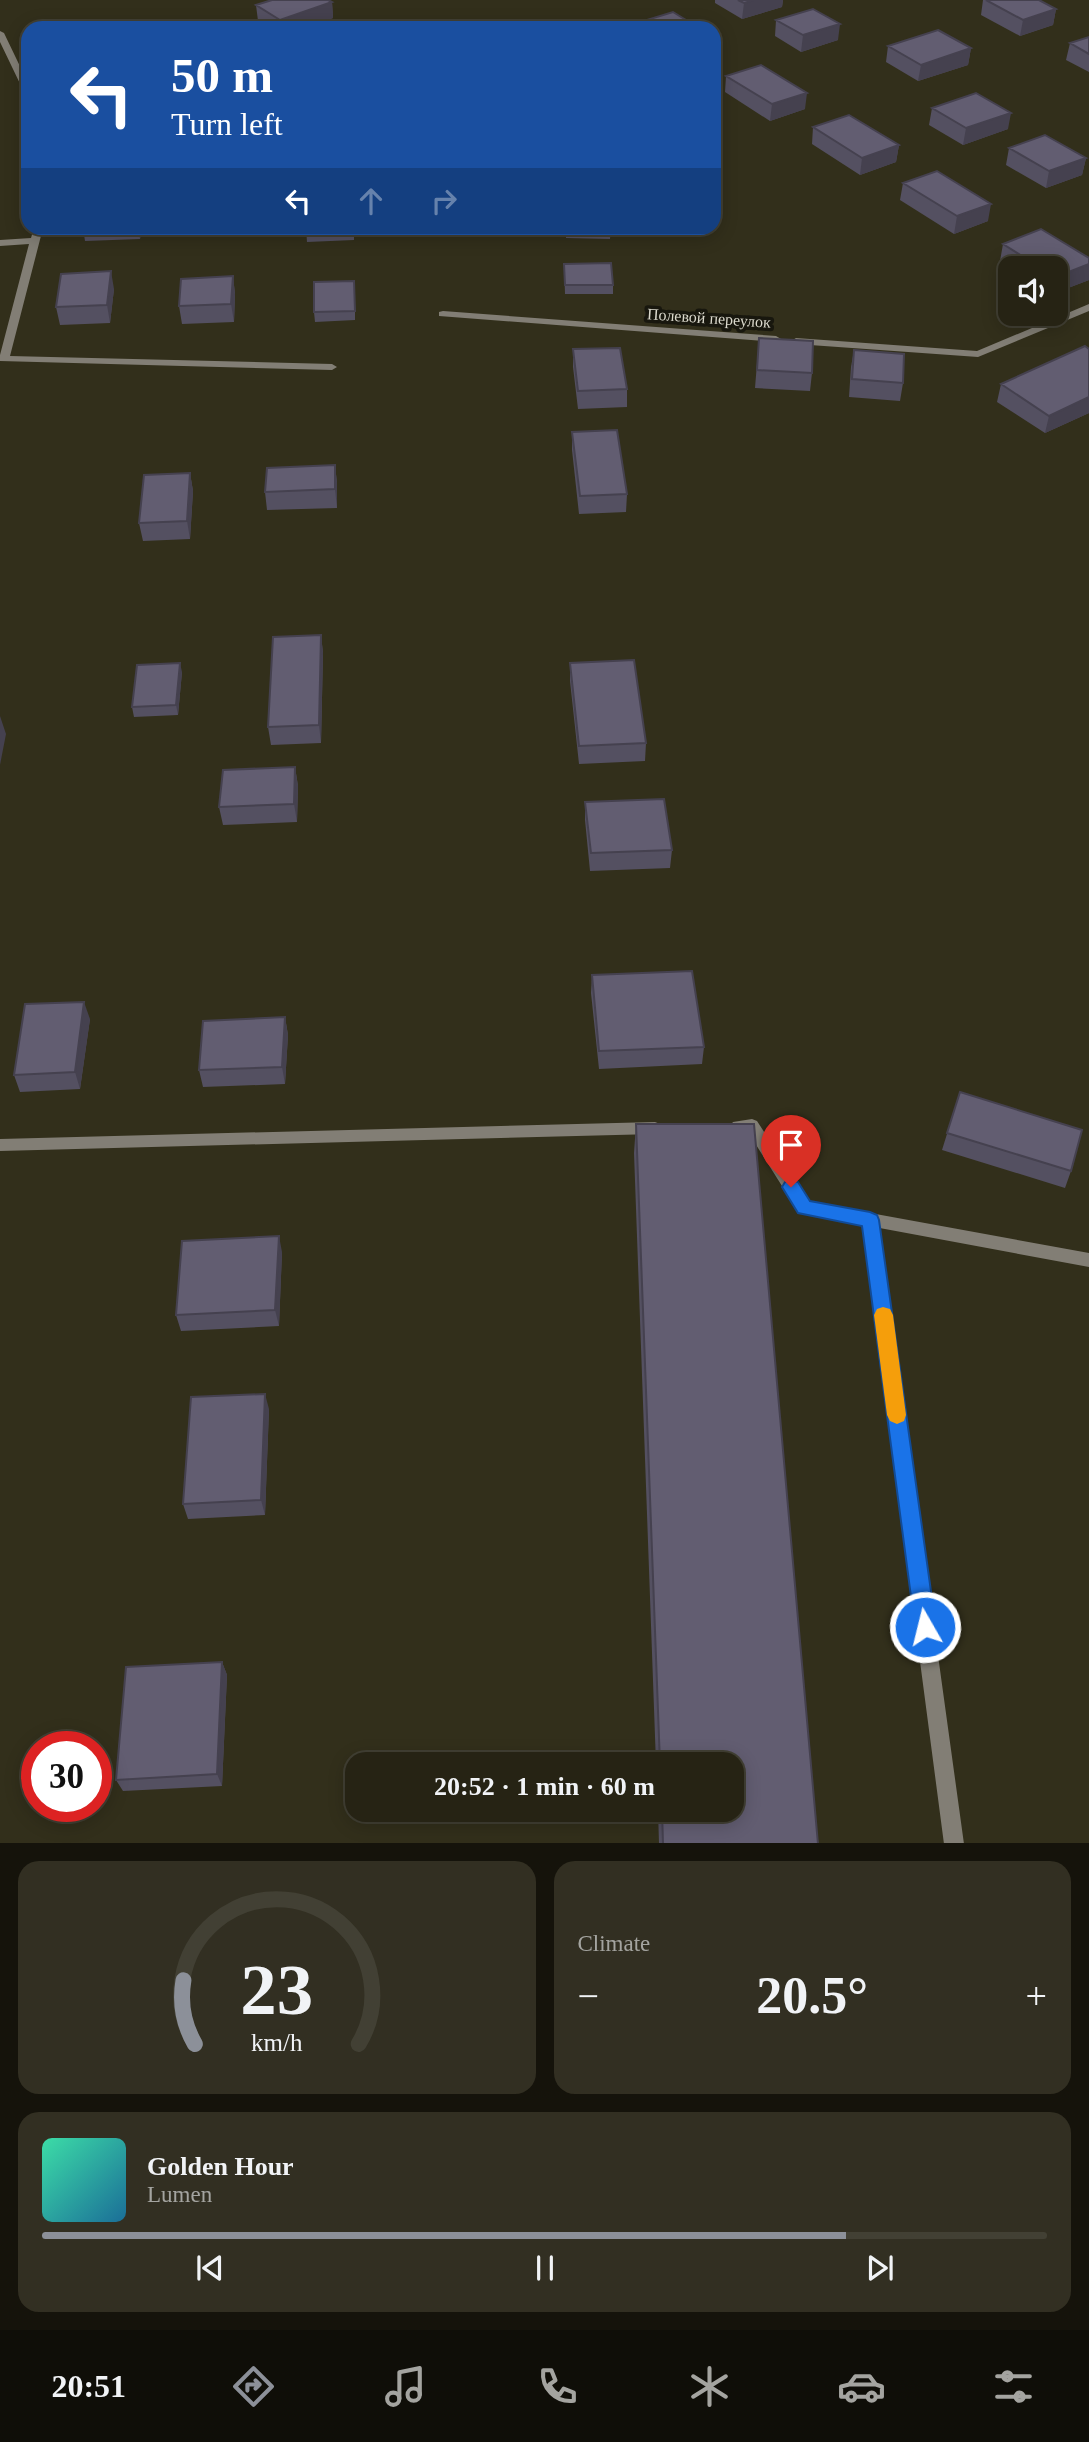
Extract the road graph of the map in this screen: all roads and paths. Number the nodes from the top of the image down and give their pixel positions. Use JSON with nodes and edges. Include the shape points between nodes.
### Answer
{"nodes":[{"id":1,"x":0,"y":33,"type":"edge"},
{"id":2,"x":21,"y":77,"type":"edge"},
{"id":3,"x":36,"y":235,"type":"edge"},
{"id":4,"x":35,"y":242,"type":"junction"},
{"id":5,"x":0,"y":243,"type":"edge"},
{"id":6,"x":1089,"y":307,"type":"edge"},
{"id":7,"x":443,"y":314,"type":"dead end"},
{"id":8,"x":332,"y":367,"type":"dead end"},
{"id":9,"x":725,"y":1126,"type":"edge"},
{"id":10,"x":671,"y":1127,"type":"edge"},
{"id":11,"x":0,"y":1145,"type":"edge"},
{"id":12,"x":870,"y":1220,"type":"junction"},
{"id":13,"x":1089,"y":1260,"type":"edge"},
{"id":14,"x":954,"y":1843,"type":"edge"}],
"edges":[{"from":1,"to":2,"type":"street"},
{"from":3,"to":4,"type":"street"},
{"from":4,"to":5,"type":"street"},
{"from":4,"to":8,"type":"street","via":[[5,359]]},
{"from":6,"to":7,"type":"street","name":"Полевой переулок","via":[[978,354]]},
{"from":9,"to":12,"type":"street","via":[[752,1125],[805,1208]]},
{"from":10,"to":11,"type":"street"},
{"from":12,"to":13,"type":"street"},
{"from":12,"to":14,"type":"street"}]}
